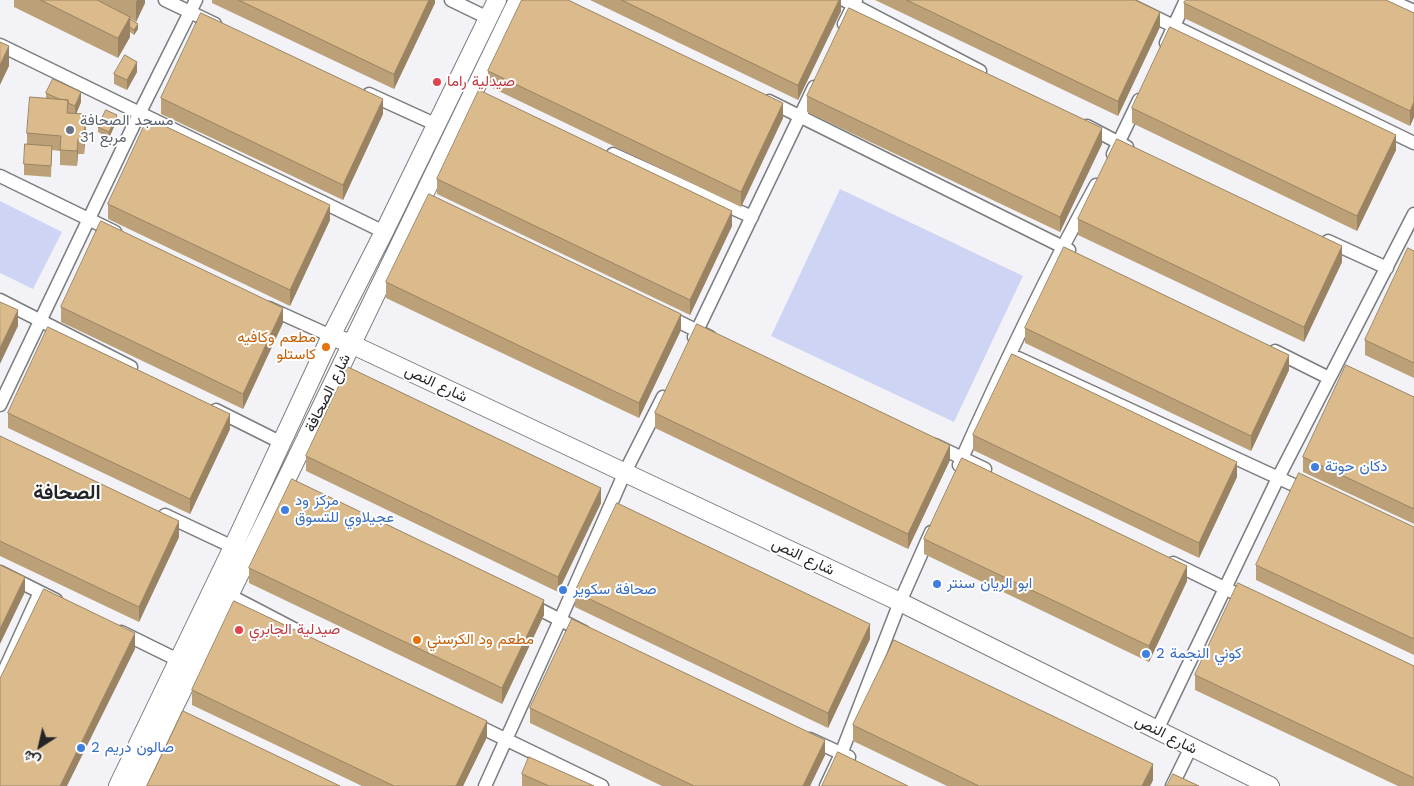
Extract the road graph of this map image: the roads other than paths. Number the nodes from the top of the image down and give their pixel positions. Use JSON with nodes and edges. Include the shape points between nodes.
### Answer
{"nodes":[{"id":1,"x":165,"y":0,"type":"edge"},
{"id":2,"x":196,"y":0,"type":"edge"},
{"id":3,"x":451,"y":0,"type":"edge"},
{"id":4,"x":497,"y":0,"type":"edge"},
{"id":5,"x":518,"y":0,"type":"edge"},
{"id":6,"x":1120,"y":0,"type":"edge"},
{"id":7,"x":1186,"y":0,"type":"edge"},
{"id":8,"x":1390,"y":0,"type":"edge"},
{"id":9,"x":851,"y":2,"type":"edge"},
{"id":10,"x":1414,"y":11,"type":"edge"},
{"id":11,"x":190,"y":12,"type":"junction"},
{"id":12,"x":488,"y":18,"type":"junction"},
{"id":13,"x":1173,"y":27,"type":"junction"},
{"id":14,"x":225,"y":28,"type":"edge"},
{"id":15,"x":837,"y":39,"type":"edge"},
{"id":16,"x":0,"y":45,"type":"edge"},
{"id":17,"x":1161,"y":54,"type":"edge"},
{"id":18,"x":821,"y":73,"type":"edge"},
{"id":19,"x":995,"y":79,"type":"edge"},
{"id":20,"x":357,"y":89,"type":"edge"},
{"id":21,"x":1144,"y":90,"type":"edge"},
{"id":22,"x":756,"y":95,"type":"edge"},
{"id":23,"x":140,"y":112,"type":"junction"},
{"id":24,"x":800,"y":115,"type":"junction"},
{"id":25,"x":1075,"y":120,"type":"edge"},
{"id":26,"x":437,"y":125,"type":"junction"},
{"id":27,"x":1119,"y":143,"type":"junction"},
{"id":28,"x":1414,"y":144,"type":"edge"},
{"id":29,"x":600,"y":148,"type":"edge"},
{"id":30,"x":1137,"y":151,"type":"edge"},
{"id":31,"x":0,"y":176,"type":"edge"},
{"id":32,"x":1414,"y":214,"type":"edge"},
{"id":33,"x":752,"y":217,"type":"junction"},
{"id":34,"x":88,"y":219,"type":"junction"},
{"id":35,"x":384,"y":232,"type":"junction"},
{"id":36,"x":1316,"y":235,"type":"edge"},
{"id":37,"x":123,"y":236,"type":"edge"},
{"id":38,"x":1062,"y":247,"type":"junction"},
{"id":39,"x":1395,"y":252,"type":"junction"},
{"id":40,"x":1080,"y":255,"type":"edge"},
{"id":41,"x":1408,"y":259,"type":"edge"},
{"id":42,"x":1387,"y":268,"type":"junction"},
{"id":43,"x":0,"y":300,"type":"edge"},
{"id":44,"x":255,"y":301,"type":"edge"},
{"id":45,"x":653,"y":309,"type":"edge"},
{"id":46,"x":40,"y":321,"type":"junction"},
{"id":47,"x":697,"y":331,"type":"junction"},
{"id":48,"x":331,"y":336,"type":"junction"},
{"id":49,"x":351,"y":344,"type":"junction"},
{"id":50,"x":724,"y":344,"type":"edge"},
{"id":51,"x":1266,"y":347,"type":"edge"},
{"id":52,"x":688,"y":349,"type":"edge"},
{"id":53,"x":1009,"y":354,"type":"junction"},
{"id":54,"x":144,"y":374,"type":"edge"},
{"id":55,"x":1329,"y":378,"type":"junction"},
{"id":56,"x":670,"y":384,"type":"edge"},
{"id":57,"x":205,"y":404,"type":"edge"},
{"id":58,"x":0,"y":405,"type":"edge"},
{"id":59,"x":927,"y":441,"type":"edge"},
{"id":60,"x":282,"y":443,"type":"junction"},
{"id":61,"x":962,"y":458,"type":"junction"},
{"id":62,"x":625,"y":472,"type":"junction"},
{"id":63,"x":955,"y":476,"type":"edge"},
{"id":64,"x":998,"y":476,"type":"edge"},
{"id":65,"x":1278,"y":478,"type":"junction"},
{"id":66,"x":1323,"y":499,"type":"edge"},
{"id":67,"x":153,"y":510,"type":"edge"},
{"id":68,"x":935,"y":521,"type":"edge"},
{"id":69,"x":234,"y":548,"type":"junction"},
{"id":70,"x":1164,"y":558,"type":"edge"},
{"id":71,"x":0,"y":572,"type":"edge"},
{"id":72,"x":1225,"y":589,"type":"junction"},
{"id":73,"x":40,"y":592,"type":"junction"},
{"id":74,"x":229,"y":596,"type":"junction"},
{"id":75,"x":516,"y":598,"type":"edge"},
{"id":76,"x":900,"y":602,"type":"junction"},
{"id":77,"x":66,"y":605,"type":"edge"},
{"id":78,"x":1261,"y":606,"type":"edge"},
{"id":79,"x":560,"y":620,"type":"junction"},
{"id":80,"x":109,"y":626,"type":"edge"},
{"id":81,"x":307,"y":636,"type":"edge"},
{"id":82,"x":596,"y":637,"type":"edge"},
{"id":83,"x":178,"y":660,"type":"junction"},
{"id":84,"x":0,"y":680,"type":"edge"},
{"id":85,"x":463,"y":718,"type":"edge"},
{"id":86,"x":1156,"y":730,"type":"junction"},
{"id":87,"x":797,"y":733,"type":"edge"},
{"id":88,"x":506,"y":741,"type":"junction"},
{"id":89,"x":1190,"y":747,"type":"junction"},
{"id":90,"x":841,"y":754,"type":"junction"},
{"id":91,"x":858,"y":762,"type":"edge"},
{"id":92,"x":118,"y":786,"type":"edge"},
{"id":93,"x":138,"y":786,"type":"edge"},
{"id":94,"x":485,"y":786,"type":"edge"},
{"id":95,"x":602,"y":786,"type":"edge"},
{"id":96,"x":826,"y":786,"type":"edge"},
{"id":97,"x":1172,"y":786,"type":"edge"},
{"id":98,"x":1270,"y":786,"type":"edge"}],
"edges":[{"from":1,"to":11,"type":"street"},
{"from":2,"to":11,"type":"street"},
{"from":3,"to":12,"type":"street"},
{"from":4,"to":12,"type":"main road","name":"شارع الصحافة"},
{"from":5,"to":49,"type":"main road","name":"شارع الصحافة","via":[[428,198]]},
{"from":6,"to":13,"type":"street"},
{"from":7,"to":13,"type":"street"},
{"from":8,"to":10,"type":"street"},
{"from":9,"to":15,"type":"street"},
{"from":9,"to":19,"type":"street"},
{"from":11,"to":14,"type":"street"},
{"from":11,"to":23,"type":"street"},
{"from":12,"to":26,"type":"main road","name":"شارع الصحافة"},
{"from":13,"to":17,"type":"street"},
{"from":13,"to":28,"type":"street"},
{"from":16,"to":23,"type":"street"},
{"from":18,"to":24,"type":"street"},
{"from":20,"to":26,"type":"street"},
{"from":21,"to":27,"type":"street"},
{"from":22,"to":24,"type":"street"},
{"from":23,"to":34,"type":"street"},
{"from":23,"to":35,"type":"street"},
{"from":24,"to":33,"type":"street"},
{"from":24,"to":38,"type":"street"},
{"from":25,"to":27,"type":"street"},
{"from":26,"to":35,"type":"main road","name":"شارع الصحافة"},
{"from":27,"to":30,"type":"street"},
{"from":27,"to":38,"type":"street"},
{"from":29,"to":33,"type":"street"},
{"from":31,"to":34,"type":"street"},
{"from":32,"to":39,"type":"street"},
{"from":33,"to":47,"type":"street"},
{"from":34,"to":37,"type":"street"},
{"from":34,"to":46,"type":"street"},
{"from":35,"to":48,"type":"main road","name":"شارع الصحافة"},
{"from":36,"to":42,"type":"street"},
{"from":38,"to":40,"type":"street"},
{"from":38,"to":53,"type":"street"},
{"from":39,"to":41,"type":"street"},
{"from":39,"to":42,"type":"street"},
{"from":42,"to":55,"type":"street","via":[[1341,364]]},
{"from":43,"to":46,"type":"street"},
{"from":44,"to":48,"type":"street"},
{"from":45,"to":47,"type":"street"},
{"from":46,"to":54,"type":"street"},
{"from":46,"to":58,"type":"street"},
{"from":47,"to":50,"type":"street"},
{"from":47,"to":52,"type":"street"},
{"from":48,"to":49,"type":"main road","name":"شارع النص"},
{"from":48,"to":60,"type":"main road","name":"شارع الصحافة"},
{"from":49,"to":62,"type":"main road","name":"شارع النص"},
{"from":49,"to":74,"type":"main road","name":"شارع الصحافة","via":[[290,482]]},
{"from":51,"to":55,"type":"street"},
{"from":53,"to":61,"type":"street"},
{"from":53,"to":65,"type":"street"},
{"from":55,"to":65,"type":"street"},
{"from":56,"to":62,"type":"street"},
{"from":57,"to":60,"type":"street"},
{"from":59,"to":61,"type":"street"},
{"from":60,"to":69,"type":"main road","name":"شارع الصحافة"},
{"from":61,"to":63,"type":"street"},
{"from":61,"to":64,"type":"street"},
{"from":62,"to":76,"type":"main road","name":"شارع النص"},
{"from":62,"to":79,"type":"street"},
{"from":65,"to":66,"type":"street"},
{"from":65,"to":72,"type":"street"},
{"from":67,"to":69,"type":"street"},
{"from":68,"to":76,"type":"street"},
{"from":69,"to":83,"type":"main road","name":"شارع الصحافة"},
{"from":70,"to":72,"type":"street"},
{"from":71,"to":73,"type":"street"},
{"from":72,"to":78,"type":"street"},
{"from":72,"to":86,"type":"street"},
{"from":73,"to":77,"type":"street"},
{"from":73,"to":84,"type":"street"},
{"from":74,"to":81,"type":"street"},
{"from":74,"to":93,"type":"main road","name":"شارع الصحافة","via":[[179,709]]},
{"from":75,"to":79,"type":"street"},
{"from":76,"to":86,"type":"main road","name":"شارع النص"},
{"from":76,"to":90,"type":"street"},
{"from":79,"to":82,"type":"street"},
{"from":79,"to":88,"type":"street"},
{"from":80,"to":83,"type":"street"},
{"from":83,"to":92,"type":"main road","name":"شارع الصحافة"},
{"from":85,"to":88,"type":"street"},
{"from":86,"to":89,"type":"main road","name":"شارع النص"},
{"from":87,"to":90,"type":"street"},
{"from":88,"to":94,"type":"street"},
{"from":88,"to":95,"type":"street"},
{"from":89,"to":97,"type":"street"},
{"from":89,"to":98,"type":"main road","name":"شارع النص"},
{"from":90,"to":91,"type":"street"},
{"from":90,"to":96,"type":"street"}]}
